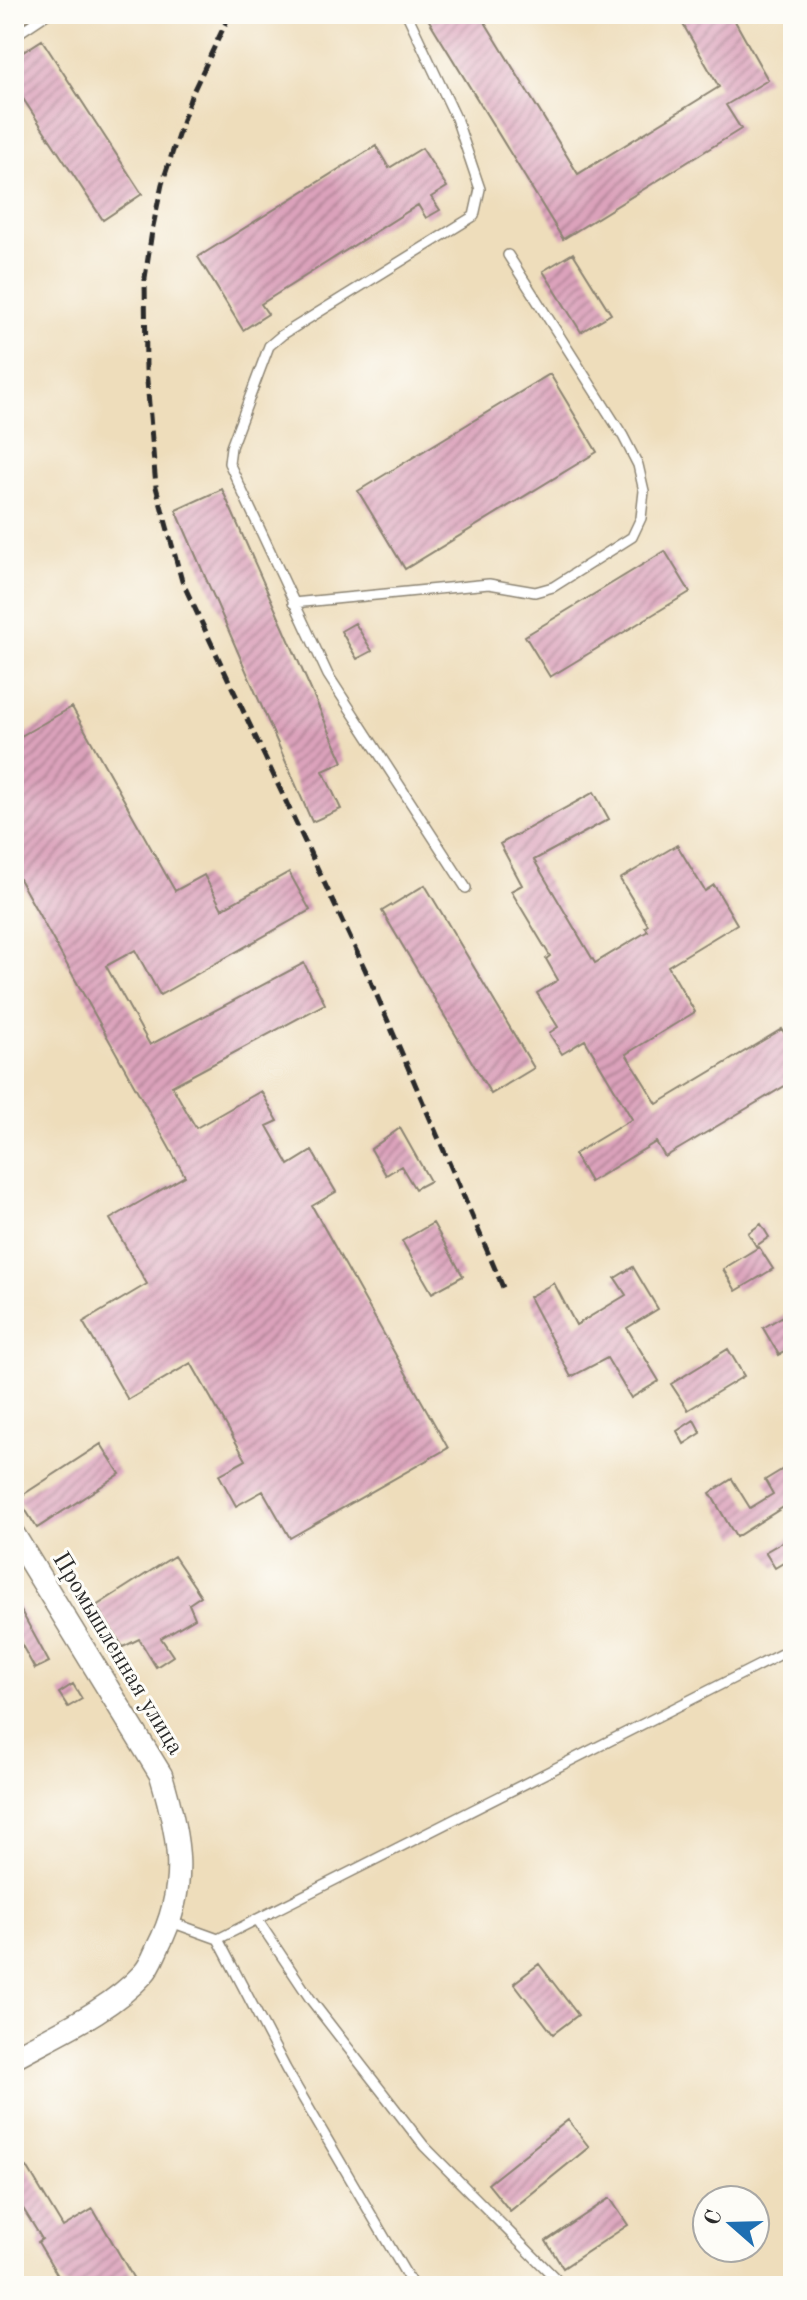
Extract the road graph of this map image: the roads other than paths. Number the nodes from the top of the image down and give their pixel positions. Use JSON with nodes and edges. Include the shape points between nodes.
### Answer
{"nodes":[{"id":1,"x":47,"y":14,"type":"edge"},
{"id":2,"x":407,"y":14,"type":"edge"},
{"id":3,"x":14,"y":36,"type":"edge"},
{"id":4,"x":508,"y":255,"type":"dead end"},
{"id":5,"x":293,"y":603,"type":"junction"},
{"id":6,"x":466,"y":888,"type":"dead end"},
{"id":7,"x":14,"y":1535,"type":"edge"},
{"id":8,"x":793,"y":1648,"type":"edge"},
{"id":9,"x":257,"y":1919,"type":"junction"},
{"id":10,"x":171,"y":1922,"type":"junction"},
{"id":11,"x":218,"y":1939,"type":"junction"},
{"id":12,"x":14,"y":2057,"type":"edge"},
{"id":13,"x":413,"y":2286,"type":"edge"},
{"id":14,"x":563,"y":2286,"type":"edge"}],
"edges":[{"from":1,"to":3,"type":"lane"},
{"from":2,"to":5,"type":"lane","via":[[456,118],[480,200],[474,216],[269,346],[229,463]]},
{"from":4,"to":5,"type":"lane","via":[[638,465],[644,491],[632,537],[553,587],[535,592],[489,584]]},
{"from":5,"to":6,"type":"lane","via":[[328,675]]},
{"from":7,"to":10,"type":"street","name":"Промышленная улица","via":[[161,1775],[181,1869]]},
{"from":8,"to":9,"type":"lane"},
{"from":9,"to":11,"type":"lane"},
{"from":9,"to":14,"type":"lane","via":[[311,2000],[424,2146]]},
{"from":10,"to":11,"type":"lane"},
{"from":10,"to":12,"type":"street","name":"Промышленная улица","via":[[145,1973],[104,2007]]},
{"from":11,"to":13,"type":"lane","via":[[286,2069]]}]}
